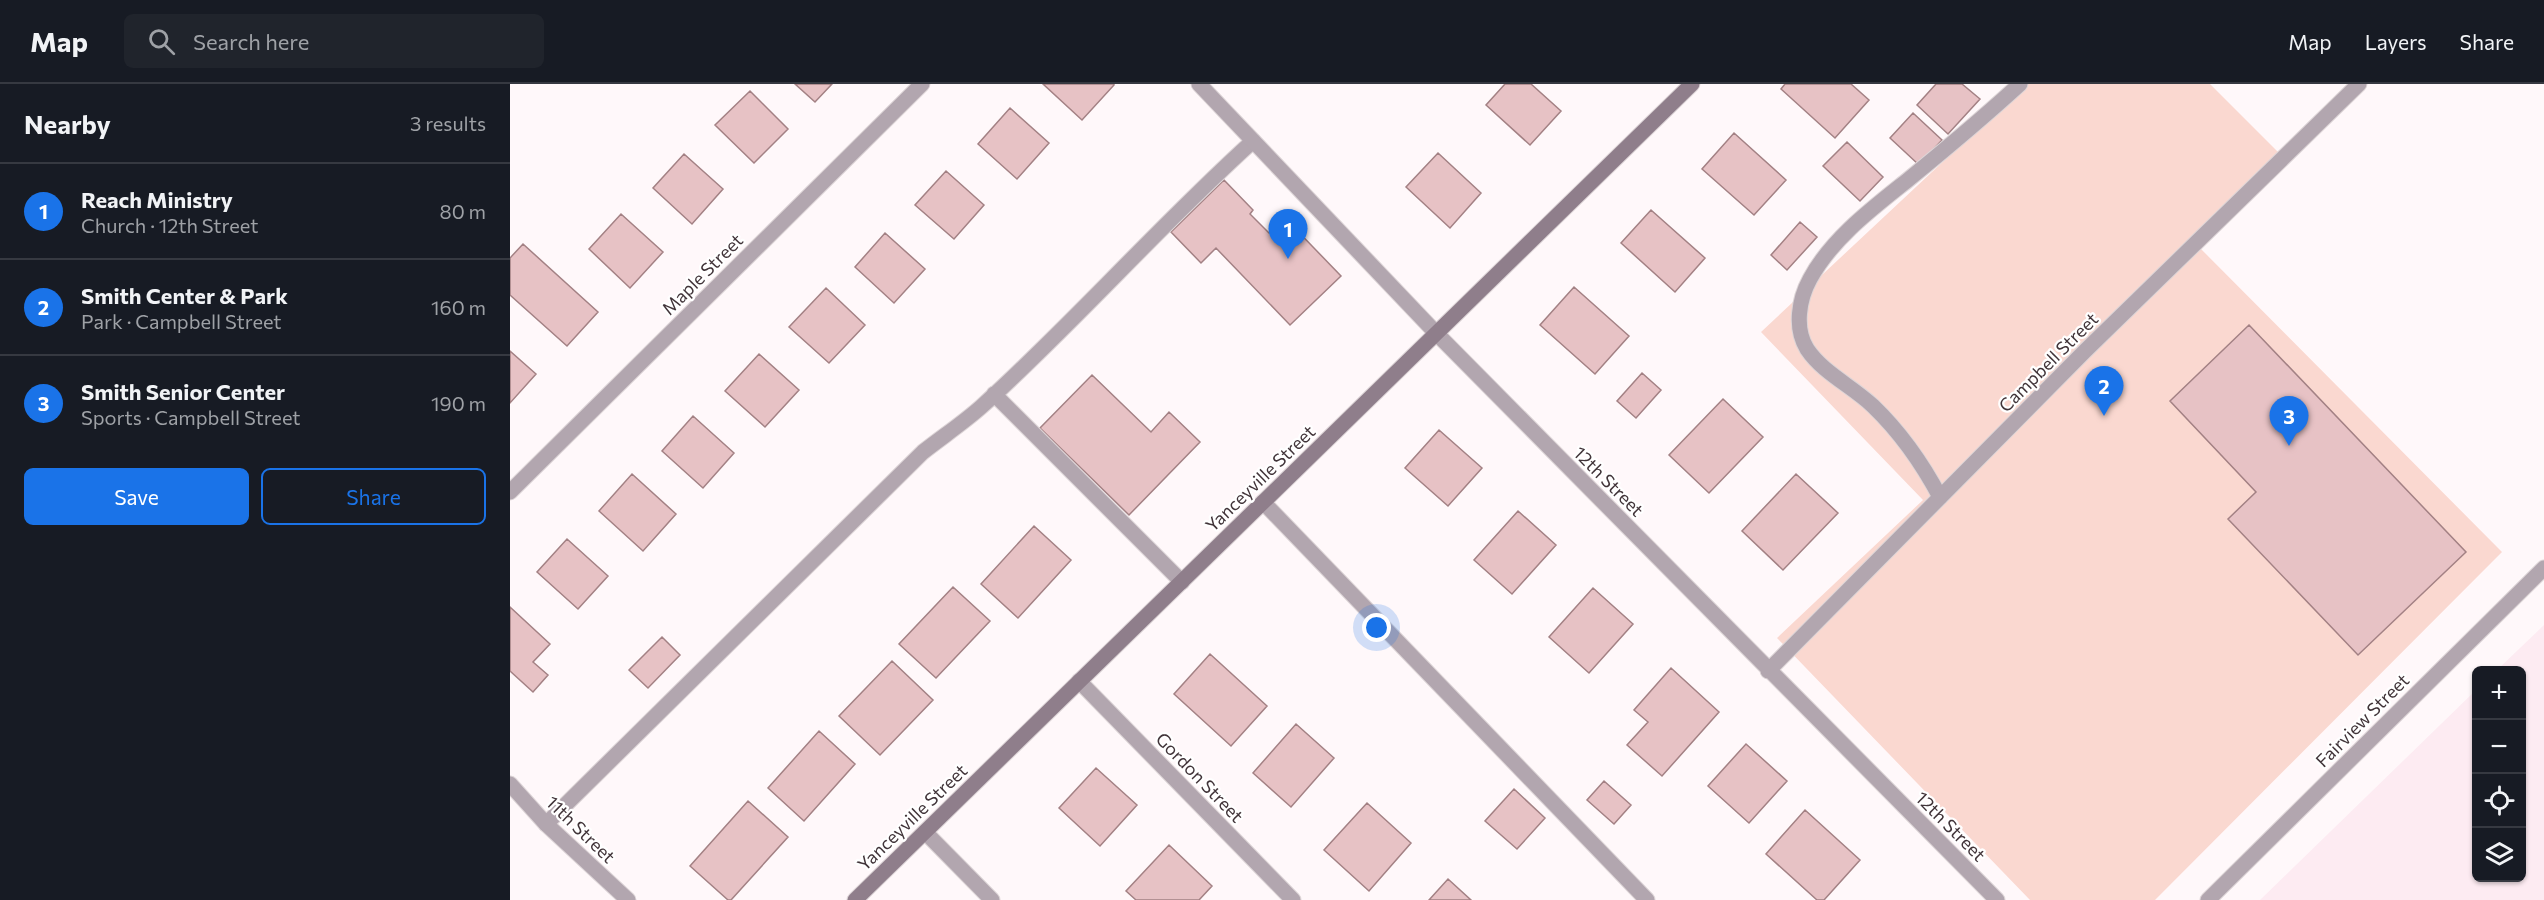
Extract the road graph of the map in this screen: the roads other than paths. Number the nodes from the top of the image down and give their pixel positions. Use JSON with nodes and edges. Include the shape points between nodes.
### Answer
{"nodes":[{"id":1,"x":922,"y":84,"type":"edge"},
{"id":2,"x":1199,"y":84,"type":"edge"},
{"id":3,"x":1692,"y":84,"type":"edge"},
{"id":4,"x":2020,"y":84,"type":"edge"},
{"id":5,"x":2359,"y":84,"type":"edge"},
{"id":6,"x":1253,"y":141,"type":"junction"},
{"id":7,"x":1436,"y":333,"type":"junction"},
{"id":8,"x":994,"y":394,"type":"junction"},
{"id":9,"x":510,"y":492,"type":"edge"},
{"id":10,"x":1940,"y":497,"type":"junction"},
{"id":11,"x":1263,"y":502,"type":"junction"},
{"id":12,"x":2544,"y":568,"type":"edge"},
{"id":13,"x":1182,"y":582,"type":"junction"},
{"id":14,"x":1768,"y":671,"type":"junction"},
{"id":15,"x":1079,"y":681,"type":"junction"},
{"id":16,"x":510,"y":784,"type":"edge"},
{"id":17,"x":546,"y":824,"type":"junction"},
{"id":18,"x":925,"y":832,"type":"junction"},
{"id":19,"x":628,"y":900,"type":"edge"},
{"id":20,"x":855,"y":900,"type":"edge"},
{"id":21,"x":992,"y":900,"type":"edge"},
{"id":22,"x":1293,"y":900,"type":"edge"},
{"id":23,"x":1647,"y":900,"type":"edge"},
{"id":24,"x":1997,"y":900,"type":"edge"},
{"id":25,"x":2208,"y":900,"type":"edge"}],
"edges":[{"from":1,"to":9,"type":"street","name":"Maple Street"},
{"from":2,"to":6,"type":"street","name":"12th Street"},
{"from":3,"to":7,"type":"main road","name":"Yanceyville Street"},
{"from":4,"to":10,"type":"street","via":[[1850,230],[1814,273],[1802,301],[1798,326],[1807,349],[1872,405],[1899,435]]},
{"from":5,"to":10,"type":"street","name":"Campbell Street"},
{"from":6,"to":7,"type":"street","name":"12th Street"},
{"from":6,"to":8,"type":"street"},
{"from":7,"to":11,"type":"main road","name":"Yanceyville Street"},
{"from":7,"to":14,"type":"street","name":"12th Street"},
{"from":8,"to":13,"type":"street"},
{"from":8,"to":17,"type":"street","via":[[923,452]]},
{"from":10,"to":14,"type":"street","name":"Campbell Street"},
{"from":11,"to":13,"type":"main road","name":"Yanceyville Street"},
{"from":11,"to":23,"type":"street"},
{"from":12,"to":25,"type":"street","name":"Fairview Street"},
{"from":13,"to":15,"type":"main road","name":"Yanceyville Street"},
{"from":14,"to":24,"type":"street","name":"12th Street"},
{"from":15,"to":18,"type":"main road","name":"Yanceyville Street"},
{"from":15,"to":22,"type":"street","name":"Gordon Street"},
{"from":16,"to":17,"type":"street","name":"11th Street"},
{"from":17,"to":19,"type":"street","name":"11th Street"},
{"from":18,"to":20,"type":"main road","name":"Yanceyville Street"},
{"from":18,"to":21,"type":"street"}]}
